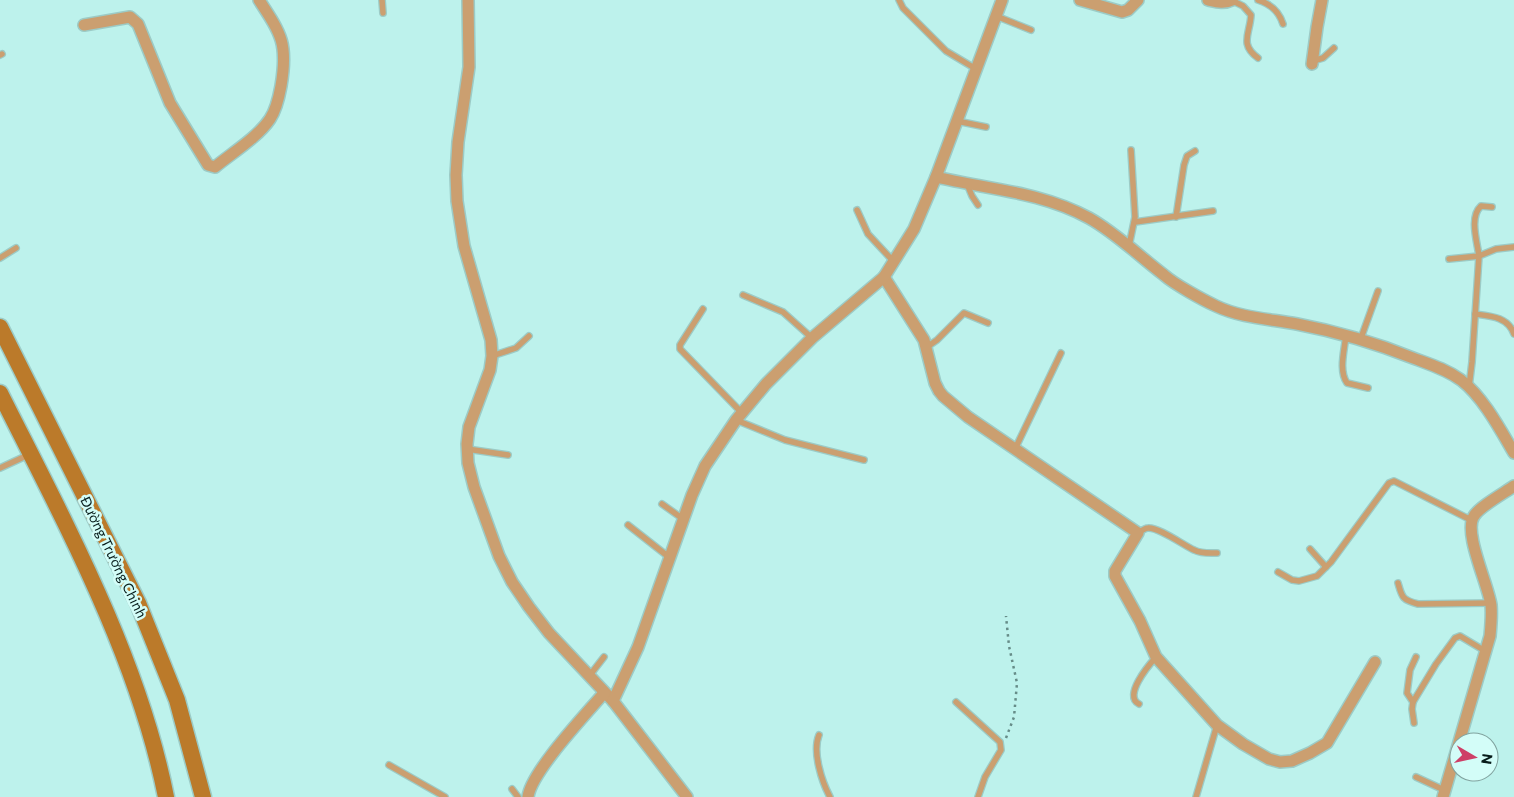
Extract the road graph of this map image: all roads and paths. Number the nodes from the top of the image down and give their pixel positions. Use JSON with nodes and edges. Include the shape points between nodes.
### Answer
{"nodes":[{"id":1,"x":259,"y":0,"type":"edge"},
{"id":2,"x":382,"y":0,"type":"edge"},
{"id":3,"x":468,"y":0,"type":"edge"},
{"id":4,"x":899,"y":0,"type":"edge"},
{"id":5,"x":1002,"y":0,"type":"edge"},
{"id":6,"x":1138,"y":0,"type":"edge"},
{"id":7,"x":1208,"y":0,"type":"edge"},
{"id":8,"x":1232,"y":0,"type":"edge"},
{"id":9,"x":1258,"y":0,"type":"edge"},
{"id":10,"x":1322,"y":0,"type":"edge"},
{"id":11,"x":1088,"y":1,"type":"edge"},
{"id":12,"x":383,"y":13,"type":"dead end"},
{"id":13,"x":996,"y":16,"type":"junction"},
{"id":14,"x":1283,"y":24,"type":"dead end"},
{"id":15,"x":84,"y":25,"type":"dead end"},
{"id":16,"x":1031,"y":30,"type":"dead end"},
{"id":17,"x":1334,"y":48,"type":"dead end"},
{"id":18,"x":1258,"y":58,"type":"dead end"},
{"id":19,"x":1313,"y":63,"type":"joint"},
{"id":20,"x":976,"y":69,"type":"junction"},
{"id":21,"x":957,"y":121,"type":"junction"},
{"id":22,"x":986,"y":127,"type":"dead end"},
{"id":23,"x":1131,"y":150,"type":"dead end"},
{"id":24,"x":1195,"y":151,"type":"dead end"},
{"id":25,"x":936,"y":177,"type":"junction"},
{"id":26,"x":967,"y":184,"type":"junction"},
{"id":27,"x":978,"y":205,"type":"dead end"},
{"id":28,"x":1492,"y":207,"type":"dead end"},
{"id":29,"x":857,"y":210,"type":"dead end"},
{"id":30,"x":1213,"y":211,"type":"dead end"},
{"id":31,"x":1176,"y":217,"type":"junction"},
{"id":32,"x":1135,"y":222,"type":"junction"},
{"id":33,"x":1129,"y":246,"type":"junction"},
{"id":34,"x":16,"y":248,"type":"dead end"},
{"id":35,"x":1514,"y":248,"type":"edge"},
{"id":36,"x":1479,"y":256,"type":"junction"},
{"id":37,"x":0,"y":258,"type":"edge"},
{"id":38,"x":1449,"y":259,"type":"dead end"},
{"id":39,"x":894,"y":262,"type":"junction"},
{"id":40,"x":884,"y":277,"type":"junction"},
{"id":41,"x":1378,"y":291,"type":"dead end"},
{"id":42,"x":743,"y":295,"type":"dead end"},
{"id":43,"x":703,"y":310,"type":"dead end"},
{"id":44,"x":1475,"y":314,"type":"junction"},
{"id":45,"x":988,"y":323,"type":"dead end"},
{"id":46,"x":0,"y":327,"type":"edge"},
{"id":47,"x":1346,"y":334,"type":"junction"},
{"id":48,"x":1514,"y":334,"type":"edge"},
{"id":49,"x":529,"y":336,"type":"dead end"},
{"id":50,"x":812,"y":338,"type":"junction"},
{"id":51,"x":1361,"y":338,"type":"junction"},
{"id":52,"x":927,"y":347,"type":"junction"},
{"id":53,"x":1061,"y":353,"type":"dead end"},
{"id":54,"x":492,"y":356,"type":"junction"},
{"id":55,"x":1368,"y":388,"type":"dead end"},
{"id":56,"x":1469,"y":388,"type":"junction"},
{"id":57,"x":0,"y":393,"type":"edge"},
{"id":58,"x":739,"y":416,"type":"junction"},
{"id":59,"x":467,"y":449,"type":"junction"},
{"id":60,"x":1014,"y":449,"type":"junction"},
{"id":61,"x":1514,"y":453,"type":"edge"},
{"id":62,"x":30,"y":454,"type":"junction"},
{"id":63,"x":508,"y":455,"type":"dead end"},
{"id":64,"x":864,"y":460,"type":"dead end"},
{"id":65,"x":0,"y":468,"type":"edge"},
{"id":66,"x":1514,"y":486,"type":"edge"},
{"id":67,"x":662,"y":504,"type":"dead end"},
{"id":68,"x":683,"y":519,"type":"junction"},
{"id":69,"x":1471,"y":520,"type":"junction"},
{"id":70,"x":628,"y":524,"type":"dead end"},
{"id":71,"x":1138,"y":533,"type":"junction"},
{"id":72,"x":1310,"y":549,"type":"dead end"},
{"id":73,"x":1218,"y":553,"type":"dead end"},
{"id":74,"x":670,"y":558,"type":"junction"},
{"id":75,"x":1326,"y":567,"type":"junction"},
{"id":76,"x":1278,"y":572,"type":"dead end"},
{"id":77,"x":1398,"y":583,"type":"dead end"},
{"id":78,"x":1491,"y":603,"type":"junction"},
{"id":79,"x":1006,"y":616,"type":"dead end"},
{"id":80,"x":1485,"y":651,"type":"junction"},
{"id":81,"x":604,"y":657,"type":"dead end"},
{"id":82,"x":1156,"y":657,"type":"junction"},
{"id":83,"x":1416,"y":657,"type":"dead end"},
{"id":84,"x":1375,"y":662,"type":"dead end"},
{"id":85,"x":590,"y":675,"type":"junction"},
{"id":86,"x":604,"y":693,"type":"junction"},
{"id":87,"x":613,"y":701,"type":"junction"},
{"id":88,"x":956,"y":702,"type":"dead end"},
{"id":89,"x":1413,"y":702,"type":"junction"},
{"id":90,"x":1139,"y":704,"type":"dead end"},
{"id":91,"x":1414,"y":723,"type":"dead end"},
{"id":92,"x":1217,"y":725,"type":"junction"},
{"id":93,"x":818,"y":735,"type":"dead end"},
{"id":94,"x":1002,"y":746,"type":"junction"},
{"id":95,"x":389,"y":765,"type":"dead end"},
{"id":96,"x":1416,"y":777,"type":"dead end"},
{"id":97,"x":512,"y":790,"type":"dead end"},
{"id":98,"x":1444,"y":794,"type":"edge"},
{"id":99,"x":166,"y":797,"type":"edge"},
{"id":100,"x":203,"y":797,"type":"edge"},
{"id":101,"x":445,"y":797,"type":"edge"},
{"id":102,"x":518,"y":797,"type":"edge"},
{"id":103,"x":528,"y":797,"type":"edge"},
{"id":104,"x":687,"y":797,"type":"edge"},
{"id":105,"x":830,"y":797,"type":"edge"},
{"id":106,"x":978,"y":797,"type":"edge"},
{"id":107,"x":1196,"y":797,"type":"edge"}],
"edges":[{"from":1,"to":15,"type":"street","via":[[279,31],[285,57],[278,98],[274,112],[262,129],[215,167],[208,165],[170,103],[134,20]]},
{"from":2,"to":12,"type":"lane"},
{"from":3,"to":54,"type":"street","via":[[469,67],[458,142],[457,201],[464,246],[491,340]]},
{"from":4,"to":20,"type":"lane","via":[[946,51]]},
{"from":5,"to":13,"type":"street"},
{"from":6,"to":11,"type":"street","via":[[1122,12]]},
{"from":7,"to":8,"type":"street","via":[[1220,3]]},
{"from":8,"to":18,"type":"lane","via":[[1251,15],[1246,44]]},
{"from":9,"to":14,"type":"lane","via":[[1274,8]]},
{"from":10,"to":19,"type":"street"},
{"from":13,"to":16,"type":"lane"},
{"from":13,"to":20,"type":"street"},
{"from":17,"to":19,"type":"lane"},
{"from":20,"to":21,"type":"street"},
{"from":21,"to":22,"type":"lane"},
{"from":21,"to":25,"type":"street"},
{"from":23,"to":32,"type":"lane"},
{"from":24,"to":31,"type":"lane","via":[[1187,156],[1184,164]]},
{"from":25,"to":26,"type":"street"},
{"from":25,"to":39,"type":"street","via":[[914,229]]},
{"from":26,"to":27,"type":"lane"},
{"from":26,"to":33,"type":"street","via":[[1018,192],[1080,213]]},
{"from":28,"to":36,"type":"lane","via":[[1481,206],[1476,212],[1474,222]]},
{"from":29,"to":39,"type":"lane","via":[[868,234]]},
{"from":30,"to":31,"type":"lane"},
{"from":31,"to":32,"type":"lane"},
{"from":32,"to":33,"type":"lane"},
{"from":33,"to":47,"type":"street","via":[[1165,277],[1215,306],[1245,316]]},
{"from":34,"to":37,"type":"lane"},
{"from":35,"to":36,"type":"lane","via":[[1496,249]]},
{"from":36,"to":38,"type":"lane"},
{"from":36,"to":44,"type":"lane"},
{"from":39,"to":40,"type":"street"},
{"from":40,"to":50,"type":"street"},
{"from":40,"to":52,"type":"street"},
{"from":41,"to":51,"type":"lane"},
{"from":42,"to":50,"type":"lane","via":[[784,312]]},
{"from":43,"to":58,"type":"lane","via":[[680,349]]},
{"from":44,"to":48,"type":"lane","via":[[1505,321]]},
{"from":44,"to":56,"type":"lane"},
{"from":45,"to":52,"type":"lane","via":[[964,312]]},
{"from":46,"to":100,"type":"main road","name":"Đường Trường Chinh","via":[[138,603],[177,700]]},
{"from":47,"to":51,"type":"street"},
{"from":47,"to":55,"type":"lane","via":[[1344,377],[1347,383]]},
{"from":49,"to":54,"type":"lane","via":[[516,348]]},
{"from":50,"to":58,"type":"street"},
{"from":51,"to":56,"type":"street","via":[[1446,371]]},
{"from":52,"to":60,"type":"street","via":[[935,384],[943,396]]},
{"from":53,"to":60,"type":"lane"},
{"from":54,"to":59,"type":"street","via":[[469,427]]},
{"from":56,"to":61,"type":"street"},
{"from":57,"to":62,"type":"main road"},
{"from":58,"to":64,"type":"lane","via":[[785,440]]},
{"from":58,"to":68,"type":"street","via":[[705,466]]},
{"from":59,"to":63,"type":"lane"},
{"from":59,"to":85,"type":"street","via":[[474,487],[512,582],[549,633]]},
{"from":60,"to":71,"type":"street"},
{"from":62,"to":65,"type":"lane"},
{"from":62,"to":99,"type":"main road","via":[[106,611],[144,714]]},
{"from":66,"to":69,"type":"street","via":[[1475,513]]},
{"from":67,"to":68,"type":"lane"},
{"from":68,"to":74,"type":"street"},
{"from":69,"to":75,"type":"lane","via":[[1394,481],[1389,483]]},
{"from":69,"to":78,"type":"street","via":[[1471,534]]},
{"from":70,"to":74,"type":"lane"},
{"from":71,"to":73,"type":"lane","via":[[1150,527],[1195,551]]},
{"from":71,"to":82,"type":"street","via":[[1115,576]]},
{"from":72,"to":75,"type":"lane"},
{"from":74,"to":87,"type":"street","via":[[638,647]]},
{"from":75,"to":76,"type":"lane","via":[[1317,576],[1299,581]]},
{"from":77,"to":78,"type":"lane","via":[[1401,596],[1418,604]]},
{"from":78,"to":80,"type":"street","via":[[1490,636]]},
{"from":79,"to":94,"type":"path","via":[[1017,683],[1014,717]]},
{"from":80,"to":89,"type":"lane","via":[[1460,636],[1455,638]]},
{"from":80,"to":98,"type":"street"},
{"from":81,"to":85,"type":"lane"},
{"from":82,"to":90,"type":"lane","via":[[1134,690],[1132,697]]},
{"from":82,"to":92,"type":"street"},
{"from":83,"to":89,"type":"lane","via":[[1410,670],[1407,693]]},
{"from":84,"to":92,"type":"street","via":[[1327,743],[1292,761],[1269,759]]},
{"from":85,"to":86,"type":"street"},
{"from":86,"to":87,"type":"street"},
{"from":86,"to":103,"type":"street","via":[[540,770]]},
{"from":87,"to":104,"type":"street"},
{"from":88,"to":94,"type":"lane"},
{"from":89,"to":91,"type":"lane"},
{"from":92,"to":107,"type":"lane"},
{"from":93,"to":105,"type":"lane","via":[[815,746]]},
{"from":94,"to":106,"type":"lane"},
{"from":95,"to":101,"type":"lane"},
{"from":96,"to":98,"type":"lane"},
{"from":97,"to":102,"type":"lane"}]}
